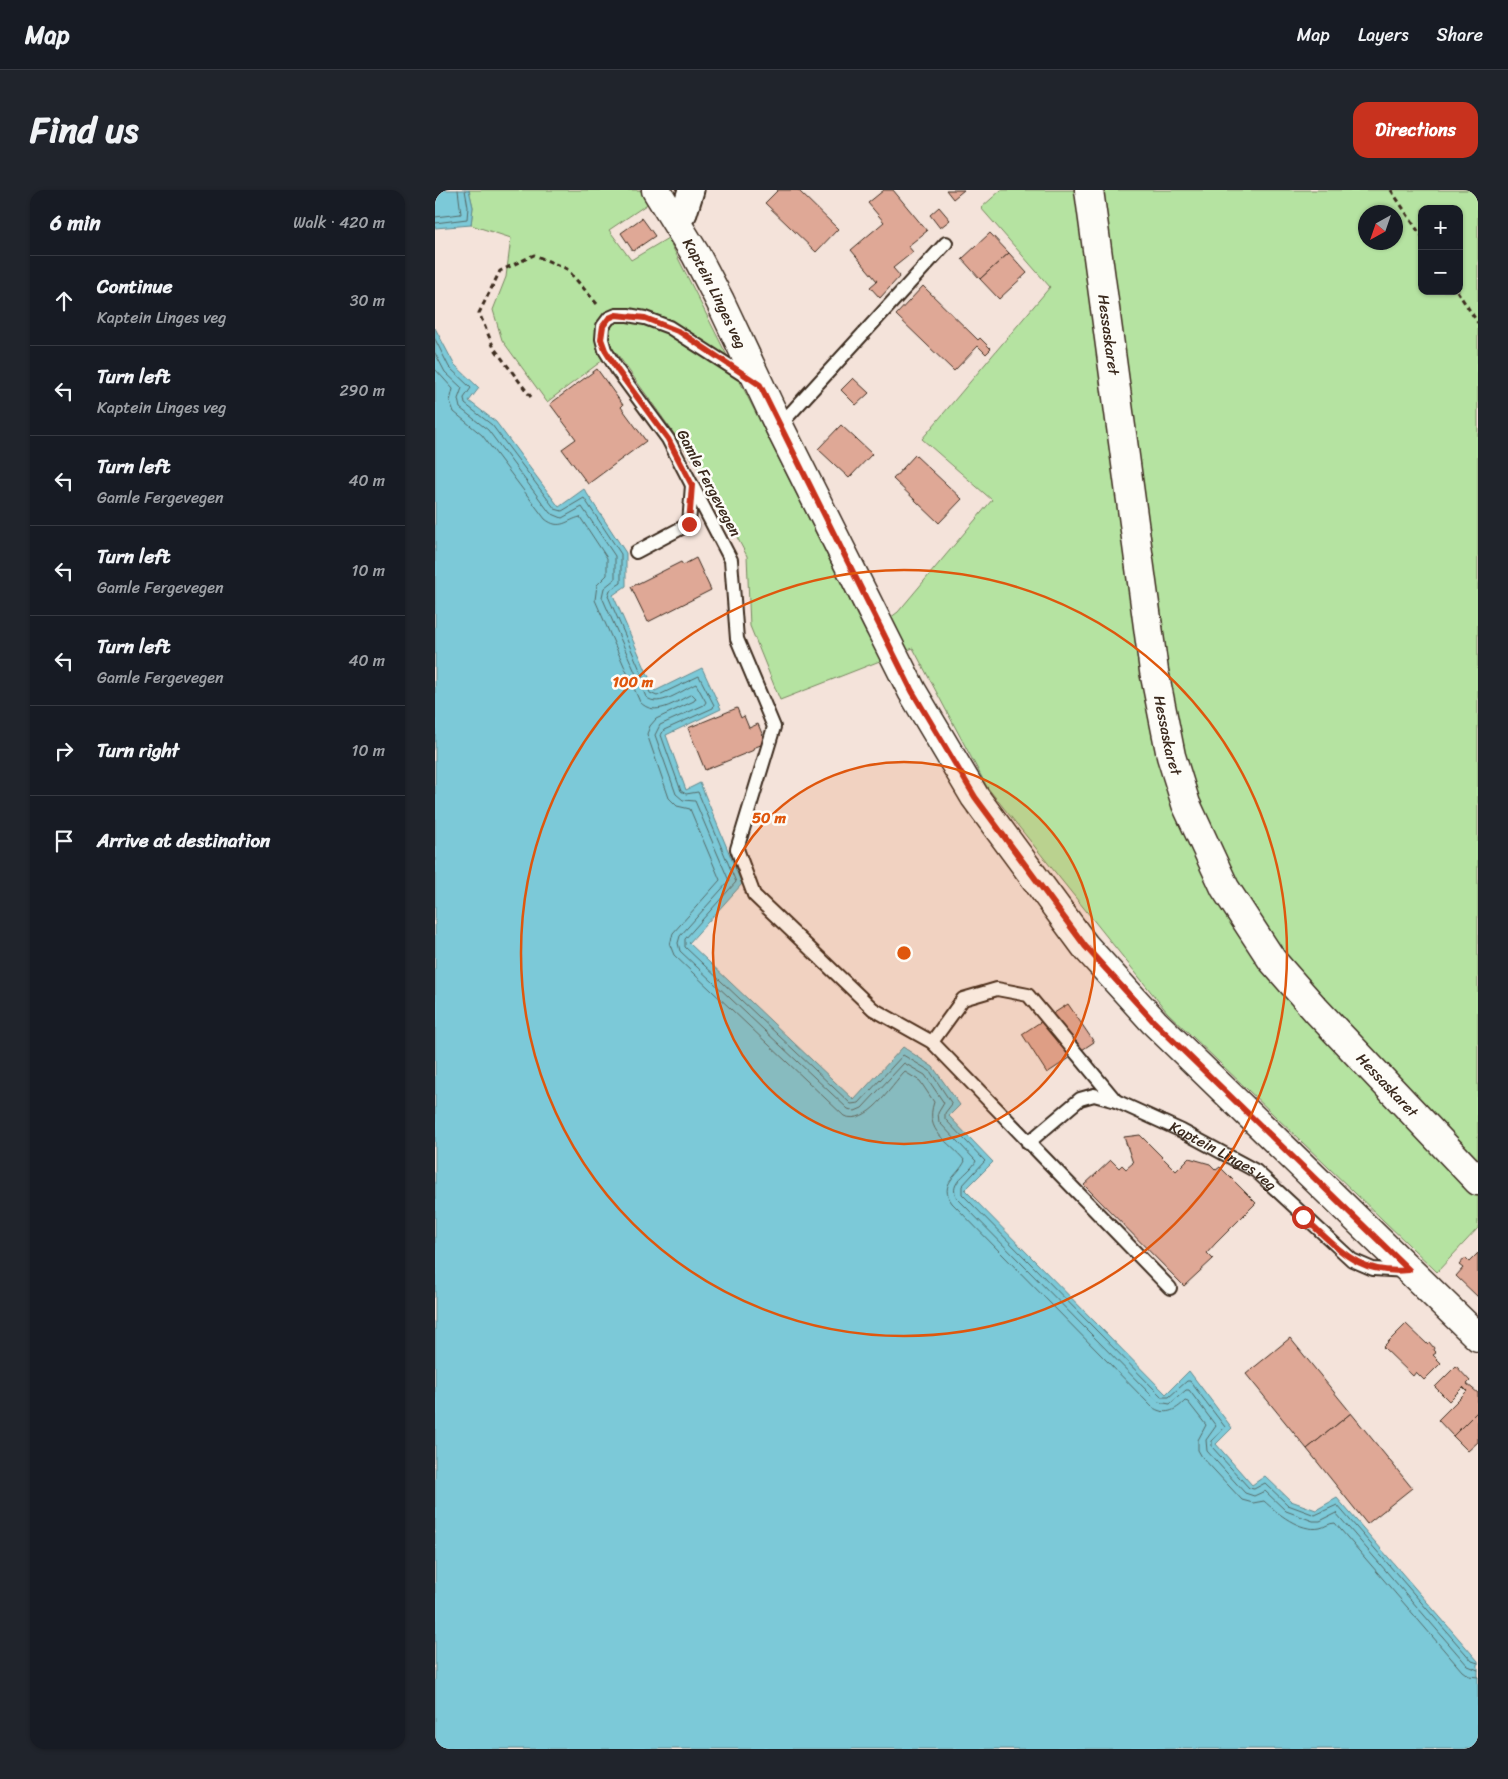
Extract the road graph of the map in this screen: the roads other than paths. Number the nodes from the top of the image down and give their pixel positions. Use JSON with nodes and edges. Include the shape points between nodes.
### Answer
{"nodes":[{"id":1,"x":656,"y":190,"type":"edge"},
{"id":2,"x":691,"y":190,"type":"edge"},
{"id":3,"x":1089,"y":190,"type":"edge"},
{"id":4,"x":676,"y":220,"type":"junction"},
{"id":5,"x":946,"y":243,"type":"dead end"},
{"id":6,"x":760,"y":385,"type":"junction"},
{"id":7,"x":779,"y":426,"type":"junction"},
{"id":8,"x":692,"y":485,"type":"junction"},
{"id":9,"x":636,"y":552,"type":"dead end"},
{"id":10,"x":932,"y":1042,"type":"junction"},
{"id":11,"x":1116,"y":1101,"type":"junction"},
{"id":12,"x":1028,"y":1143,"type":"junction"},
{"id":13,"x":1478,"y":1181,"type":"edge"},
{"id":14,"x":1409,"y":1270,"type":"junction"},
{"id":15,"x":1170,"y":1288,"type":"dead end"},
{"id":16,"x":1478,"y":1336,"type":"edge"}],
"edges":[{"from":1,"to":4,"type":"street","name":"Kaptein Linges veg"},
{"from":2,"to":4,"type":"street","via":[[684,213]]},
{"from":3,"to":13,"type":"street","name":"Hessaskaret","via":[[1154,671],[1171,756],[1187,804],[1225,888],[1272,960]]},
{"from":4,"to":6,"type":"street","name":"Kaptein Linges veg"},
{"from":5,"to":7,"type":"lane"},
{"from":6,"to":7,"type":"street","name":"Kaptein Linges veg"},
{"from":6,"to":8,"type":"lane","name":"Gamle Fergevegen","via":[[669,327],[628,315],[609,318],[603,326],[601,339],[605,350],[668,439]]},
{"from":7,"to":14,"type":"street","name":"Kaptein Linges veg","via":[[912,691],[975,797],[1079,938],[1154,1022]]},
{"from":8,"to":9,"type":"lane","via":[[689,524]]},
{"from":8,"to":10,"type":"lane","name":"Gamle Fergevegen","via":[[731,560],[737,639],[774,727],[737,848],[754,895],[873,1009]]},
{"from":10,"to":11,"type":"lane","via":[[963,999],[997,989],[1028,995]]},
{"from":10,"to":12,"type":"lane"},
{"from":11,"to":12,"type":"lane","name":"Kaptein Linges veg","via":[[1094,1095],[1080,1098]]},
{"from":11,"to":14,"type":"lane","name":"Kaptein Linges veg","via":[[1182,1131],[1256,1171],[1352,1260],[1373,1269]]},
{"from":12,"to":15,"type":"lane"},
{"from":14,"to":16,"type":"street","name":"Kaptein Linges veg"}]}
